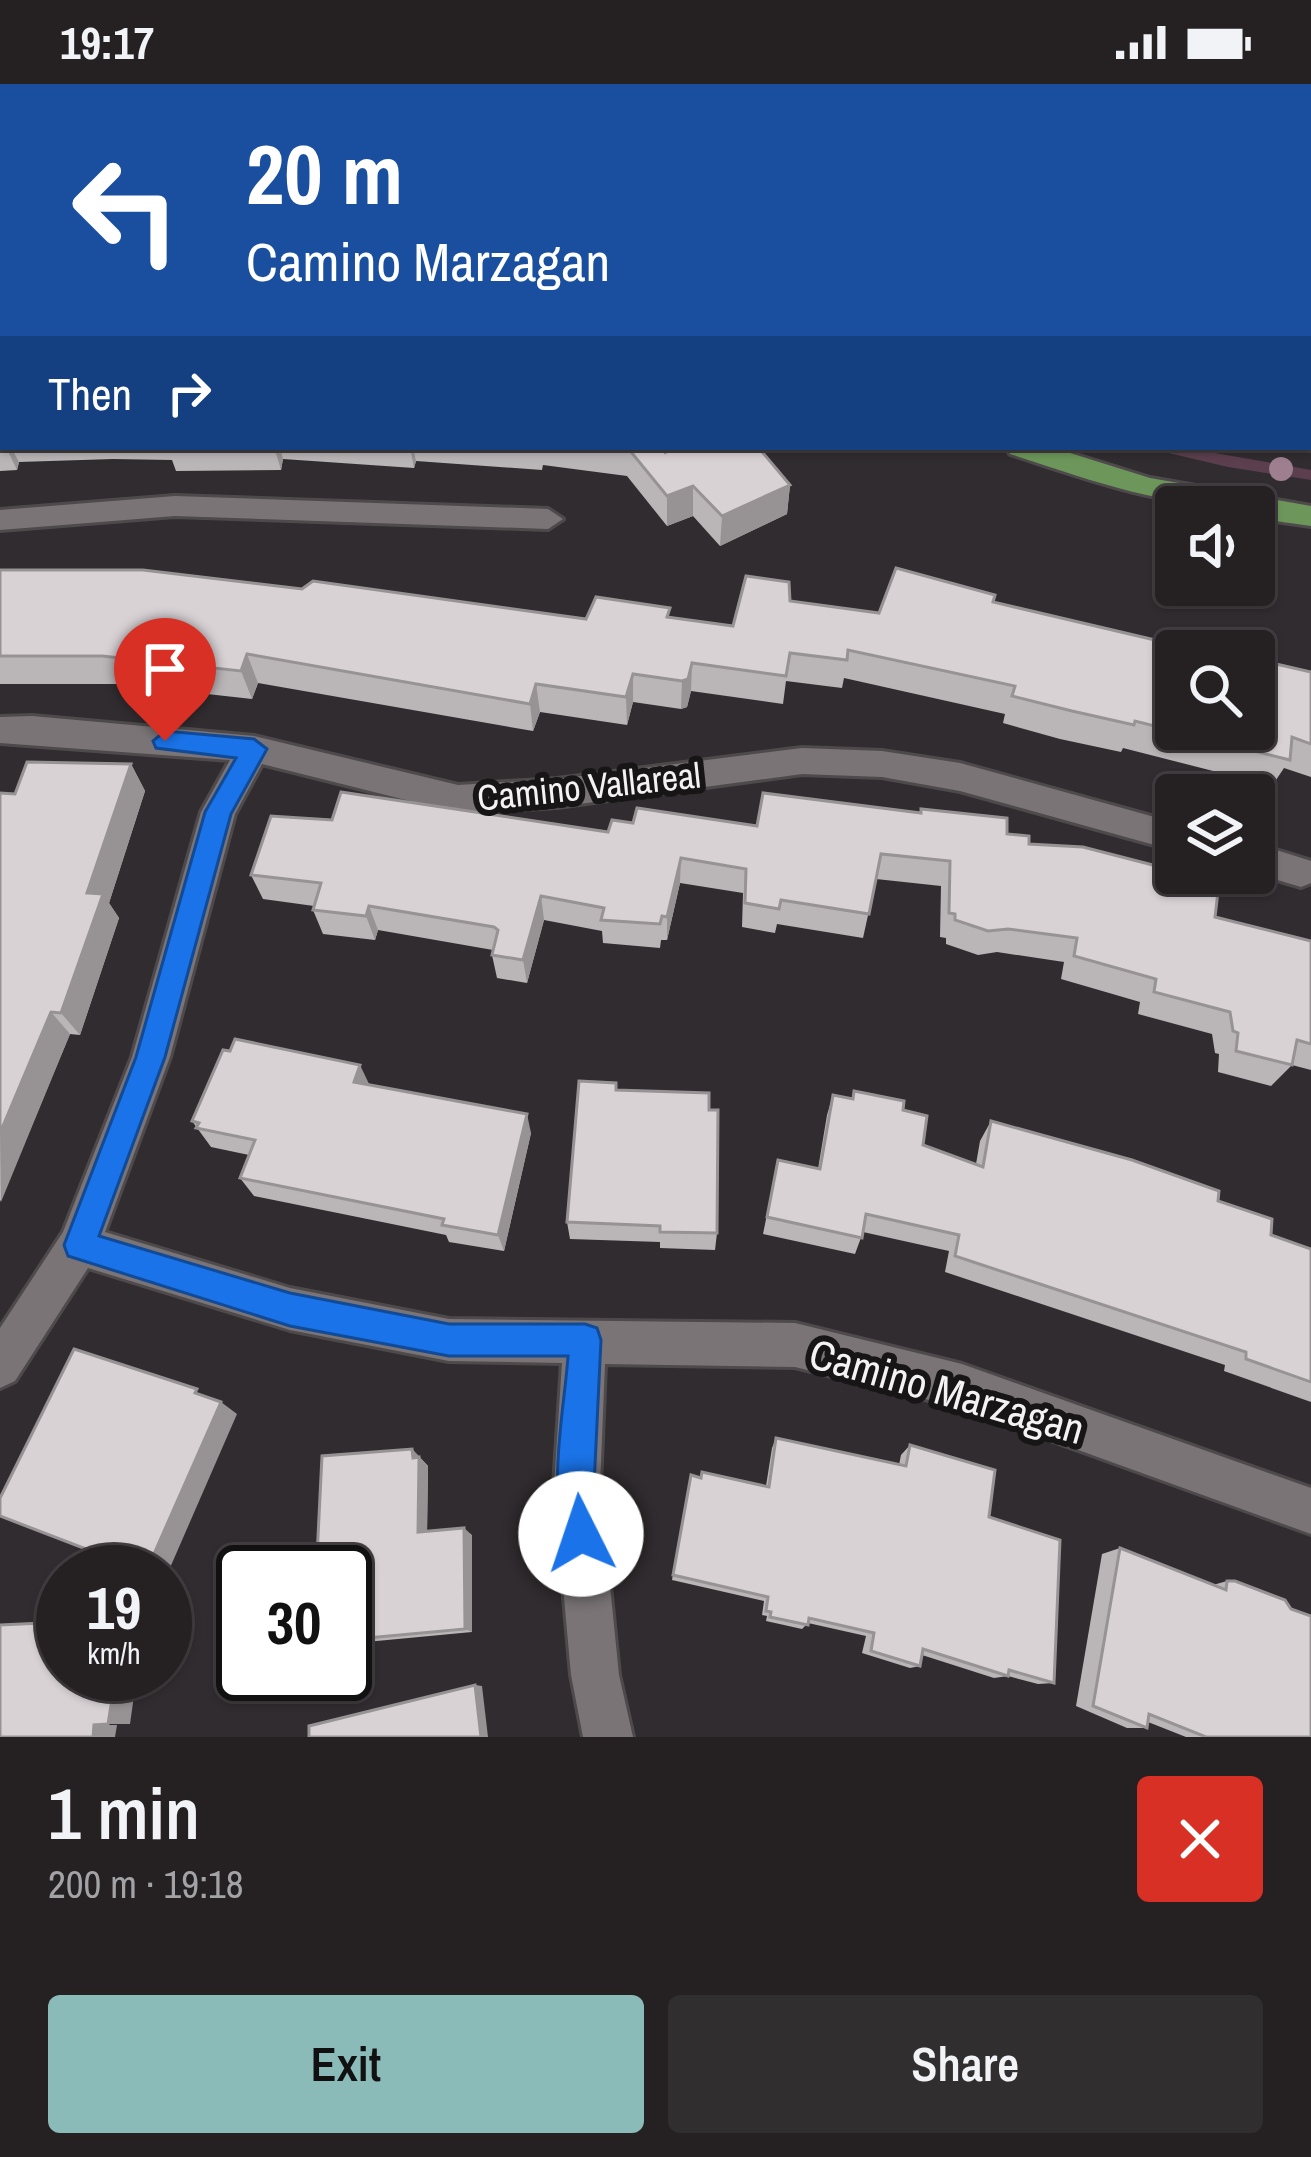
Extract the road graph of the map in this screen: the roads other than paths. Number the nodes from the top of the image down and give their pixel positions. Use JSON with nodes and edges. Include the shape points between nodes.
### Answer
{"nodes":[{"id":1,"x":1029,"y":450,"type":"edge"},
{"id":2,"x":1155,"y":489,"type":"edge"},
{"id":3,"x":1275,"y":510,"type":"edge"},
{"id":4,"x":1311,"y":515,"type":"edge"},
{"id":5,"x":548,"y":519,"type":"dead end"},
{"id":6,"x":0,"y":520,"type":"edge"},
{"id":7,"x":0,"y":730,"type":"edge"},
{"id":8,"x":254,"y":749,"type":"junction"},
{"id":9,"x":1155,"y":831,"type":"edge"},
{"id":10,"x":1275,"y":864,"type":"edge"},
{"id":11,"x":1301,"y":872,"type":"dead end"},
{"id":12,"x":80,"y":1245,"type":"junction"},
{"id":13,"x":585,"y":1340,"type":"junction"},
{"id":14,"x":0,"y":1366,"type":"edge"},
{"id":15,"x":1311,"y":1511,"type":"edge"},
{"id":16,"x":608,"y":1737,"type":"edge"}],
"edges":[{"from":1,"to":2,"type":"main road"},
{"from":3,"to":4,"type":"main road"},
{"from":5,"to":6,"type":"street","via":[[175,506]]},
{"from":7,"to":8,"type":"street","name":"Camino Vallareal"},
{"from":8,"to":9,"type":"street","name":"Camino Vallareal","via":[[458,799],[802,761],[882,764],[960,777]]},
{"from":8,"to":12,"type":"street","via":[[218,812],[151,1057]]},
{"from":10,"to":11,"type":"street"},
{"from":12,"to":13,"type":"street","name":"Camino Marzagan","via":[[290,1310],[426,1336]]},
{"from":12,"to":14,"type":"street"},
{"from":13,"to":15,"type":"street","name":"Camino Marzagan","via":[[795,1345],[962,1386]]},
{"from":13,"to":16,"type":"street","via":[[577,1486]]}]}
